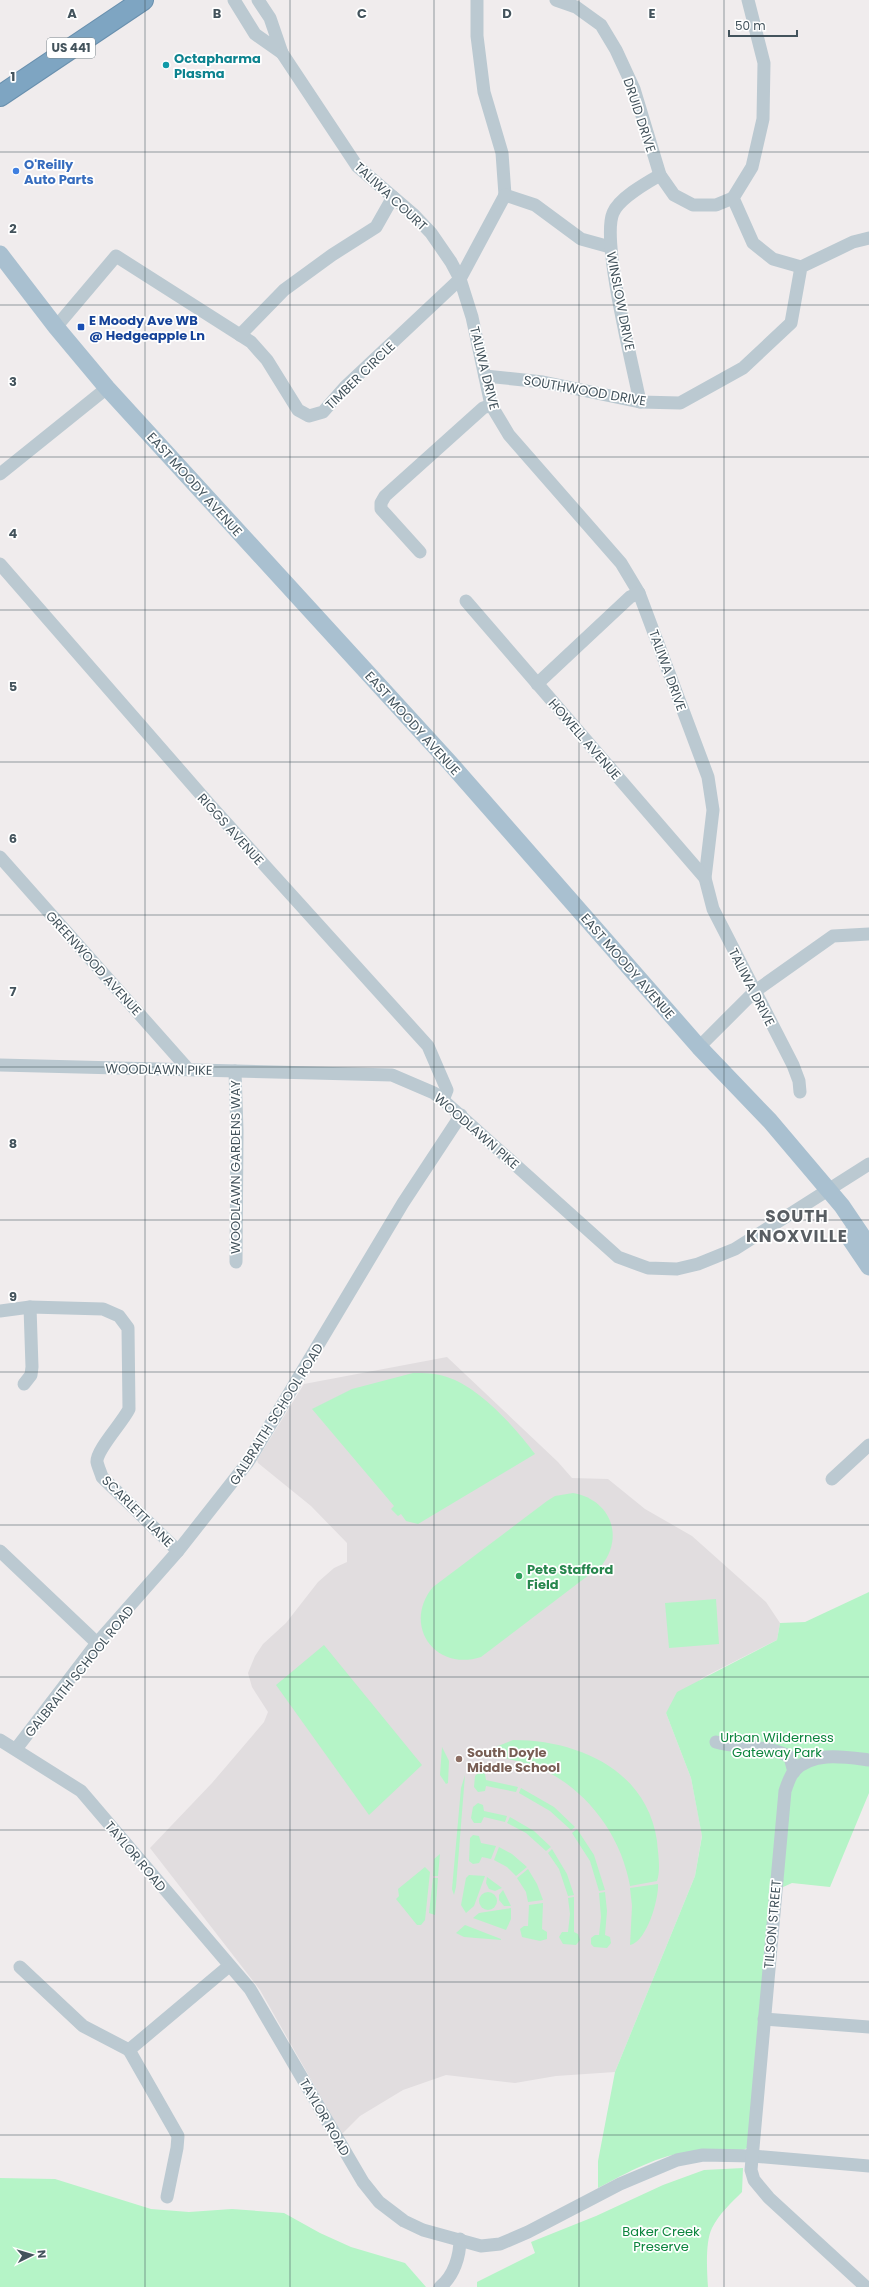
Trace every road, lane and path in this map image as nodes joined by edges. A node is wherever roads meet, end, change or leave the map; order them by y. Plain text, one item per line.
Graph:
1 (142, 0) edge
2 (234, 0) edge
3 (258, 0) edge
4 (477, 0) edge
5 (556, 0) edge
6 (748, 0) edge
7 (282, 53) junction
8 (0, 96) edge
9 (660, 175) junction
10 (505, 195) junction
11 (393, 197) junction
12 (733, 198) junction
13 (869, 238) edge
14 (610, 247) junction
15 (0, 254) edge
16 (801, 267) junction
17 (460, 279) junction
18 (56, 327) junction
19 (240, 335) junction
20 (485, 376) junction
21 (107, 388) junction
22 (640, 402) junction
23 (491, 405) junction
24 (0, 474) edge
25 (420, 552) dead end
26 (0, 564) edge
27 (639, 593) junction
28 (466, 600) dead end
29 (538, 684) junction
30 (0, 857) edge
31 (705, 878) junction
32 (869, 934) edge
33 (754, 992) junction
34 (698, 1047) junction
35 (0, 1065) edge
36 (188, 1069) junction
37 (235, 1071) junction
38 (800, 1092) dead end
39 (443, 1100) junction
40 (461, 1115) junction
41 (869, 1164) edge
42 (828, 1191) junction
43 (869, 1246) edge
44 (236, 1262) dead end
45 (869, 1267) edge
46 (30, 1306) junction
47 (0, 1311) edge
48 (24, 1384) dead end
49 (869, 1445) edge
50 (832, 1479) dead end
51 (0, 1551) edge
52 (178, 1551) junction
53 (97, 1644) junction
54 (0, 1740) edge
55 (716, 1742) dead end
56 (16, 1749) junction
57 (869, 1760) edge
58 (794, 1772) junction
59 (229, 1966) junction
60 (20, 1968) dead end
61 (764, 2019) junction
62 (869, 2027) edge
63 (129, 2050) junction
64 (753, 2156) junction
65 (869, 2166) edge
66 (167, 2197) dead end
67 (460, 2239) junction
68 (440, 2287) edge
69 (866, 2287) edge

1 - 8 highway, US 441
2 - 7 street, TALIWA COURT
3 - 7 street, TALIWA COURT
4 - 10 street
5 - 9 street, DRUID DRIVE
6 - 12 street
7 - 11 street, TALIWA COURT
9 - 12 street, DRUID DRIVE
9 - 14 street, WINSLOW DRIVE
10 - 14 street
10 - 17 street, TIMBER CIRCLE
11 - 17 street, TALIWA COURT
11 - 19 street
12 - 16 street
13 - 16 street
14 - 22 street, WINSLOW DRIVE
15 - 18 main road, EAST MOODY AVENUE
16 - 22 street, SOUTHWOOD DRIVE
17 - 19 street, TIMBER CIRCLE
17 - 20 street, TALIWA DRIVE
18 - 19 street, TIMBER CIRCLE
18 - 21 main road, EAST MOODY AVENUE
20 - 22 street, SOUTHWOOD DRIVE
20 - 23 street, TALIWA DRIVE
21 - 24 street
21 - 34 main road, EAST MOODY AVENUE
23 - 25 street
23 - 27 street, TALIWA DRIVE
26 - 39 street, RIGGS AVENUE
27 - 29 street
27 - 31 street, TALIWA DRIVE
28 - 29 street, HOWELL AVENUE
29 - 31 street, HOWELL AVENUE
30 - 36 street, GREENWOOD AVENUE
31 - 33 street, TALIWA DRIVE
32 - 33 street
33 - 34 street
33 - 38 street, TALIWA DRIVE
34 - 42 main road, EAST MOODY AVENUE
35 - 36 street, WOODLAWN PIKE
36 - 37 street, WOODLAWN PIKE
37 - 39 street, WOODLAWN PIKE
37 - 44 street, WOODLAWN GARDENS WAY
39 - 40 street, WOODLAWN PIKE
40 - 42 street, WOODLAWN PIKE
40 - 52 street, GALBRAITH SCHOOL ROAD
41 - 42 street, WOODLAWN PIKE
42 - 43 main road, EAST MOODY AVENUE
42 - 45 main road
46 - 47 street, SCARLETT LANE
46 - 48 street
46 - 52 street, SCARLETT LANE
49 - 50 street
51 - 53 street
52 - 53 street, GALBRAITH SCHOOL ROAD
53 - 56 street, GALBRAITH SCHOOL ROAD
54 - 56 street, TAYLOR ROAD
55 - 58 street
56 - 59 street, TAYLOR ROAD
57 - 58 street, TILSON STREET
58 - 61 street, TILSON STREET
59 - 63 street
59 - 67 street, TAYLOR ROAD
60 - 63 street
61 - 62 street
61 - 64 street, TILSON STREET
63 - 66 street
64 - 65 street, TAYLOR ROAD
64 - 67 street, TAYLOR ROAD
64 - 69 street, TILSON STREET
67 - 68 street

